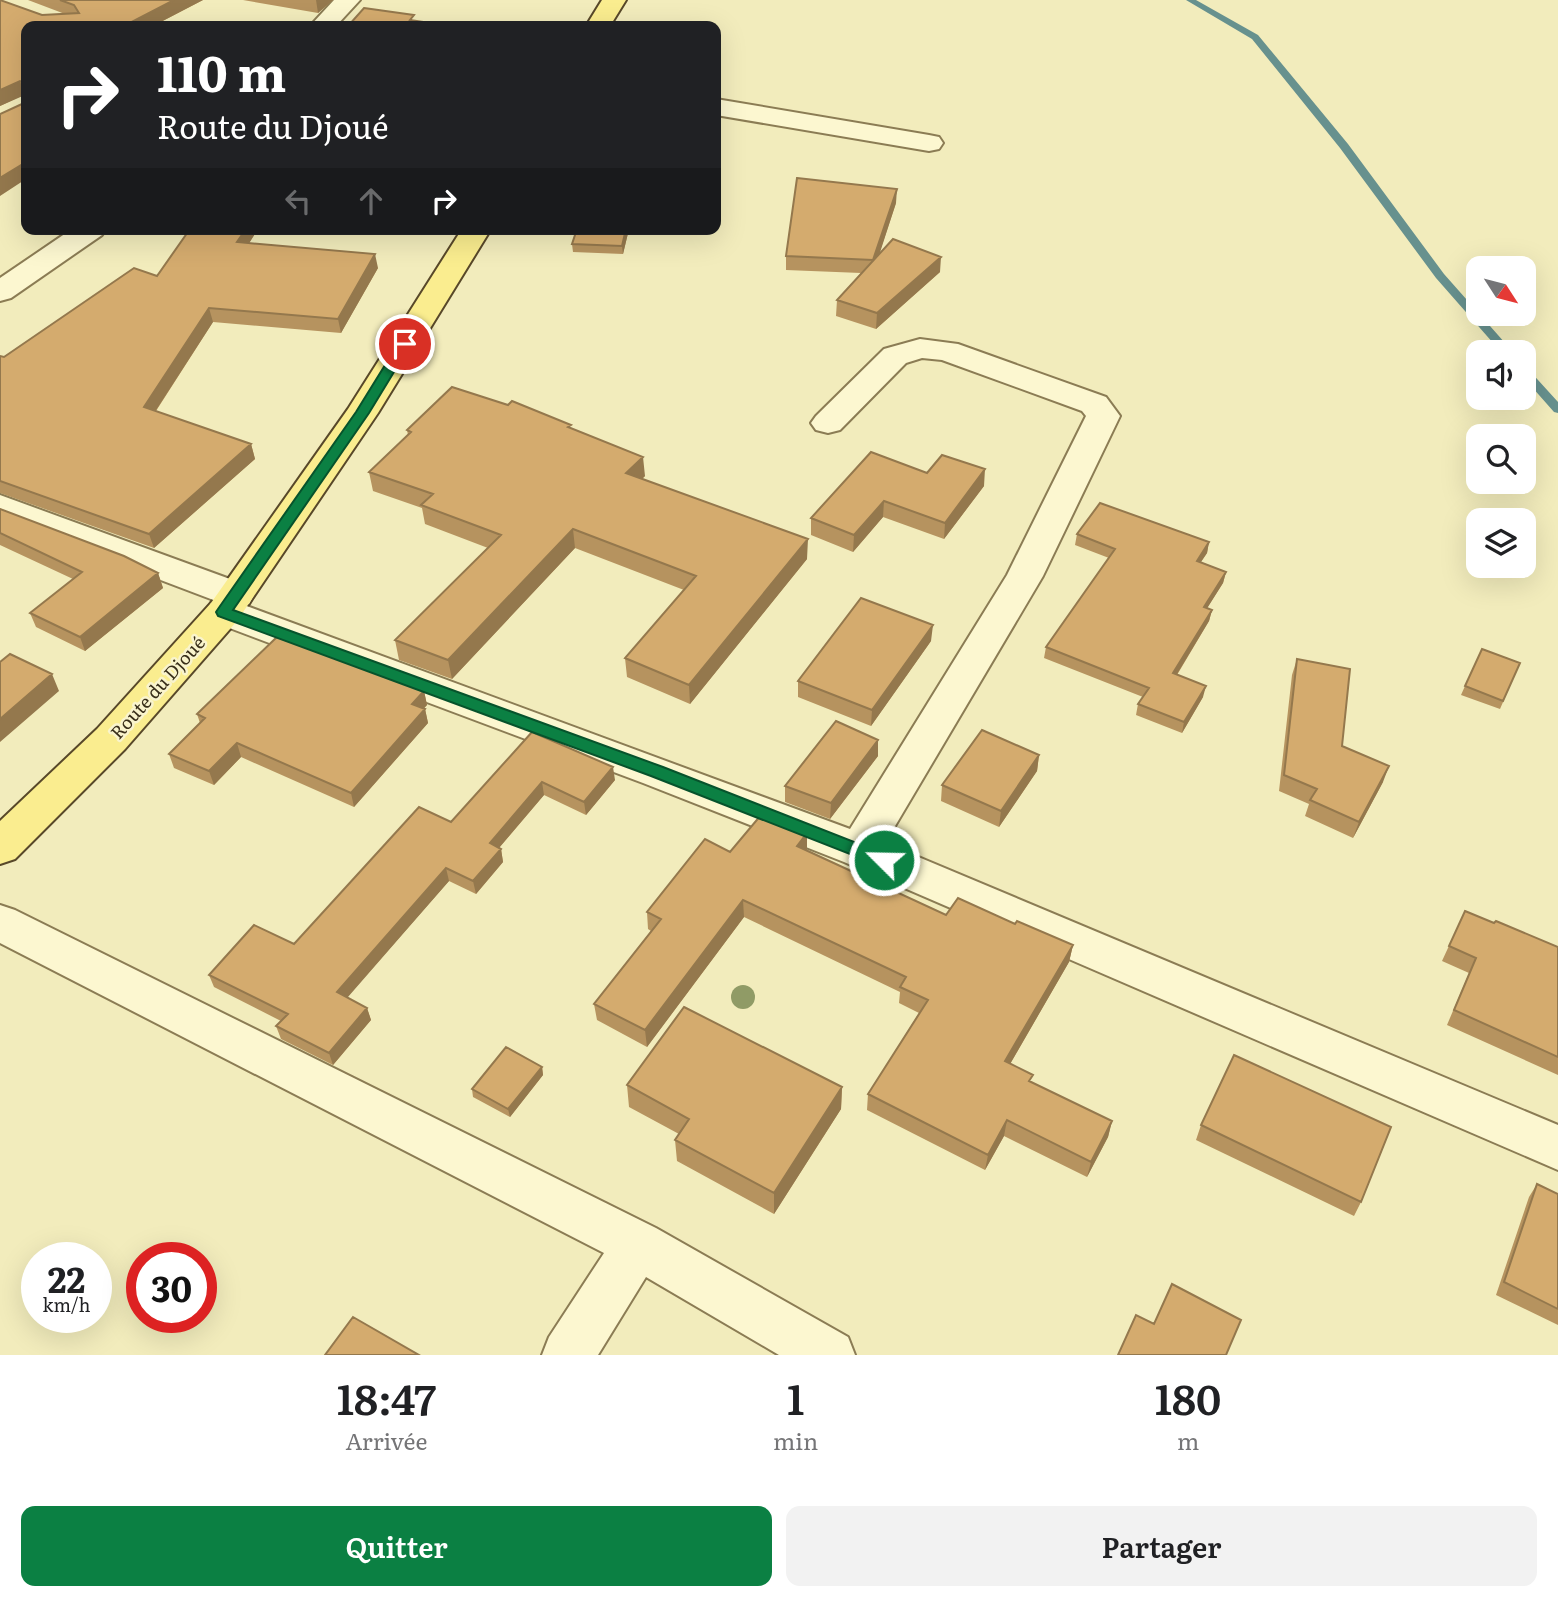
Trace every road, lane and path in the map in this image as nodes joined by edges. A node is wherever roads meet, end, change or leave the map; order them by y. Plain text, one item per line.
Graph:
1 (348, 0) edge
2 (614, 0) edge
3 (327, 21) edge
4 (601, 21) edge
5 (721, 108) edge
6 (929, 143) dead end
7 (83, 235) edge
8 (473, 235) edge
9 (0, 292) edge
10 (828, 423) dead end
11 (0, 506) edge
12 (230, 603) junction
13 (0, 847) edge
14 (859, 850) junction
15 (0, 923) edge
16 (1558, 1148) edge
17 (638, 1245) junction
18 (568, 1355) edge
19 (829, 1355) edge

1 - 3 street
2 - 4 main road
5 - 6 street
7 - 9 street
8 - 12 main road, Route du Djoué
10 - 14 street
11 - 12 street
12 - 13 main road, Route du Djoué
12 - 14 street
14 - 16 street
15 - 17 street
17 - 18 street
17 - 19 street

